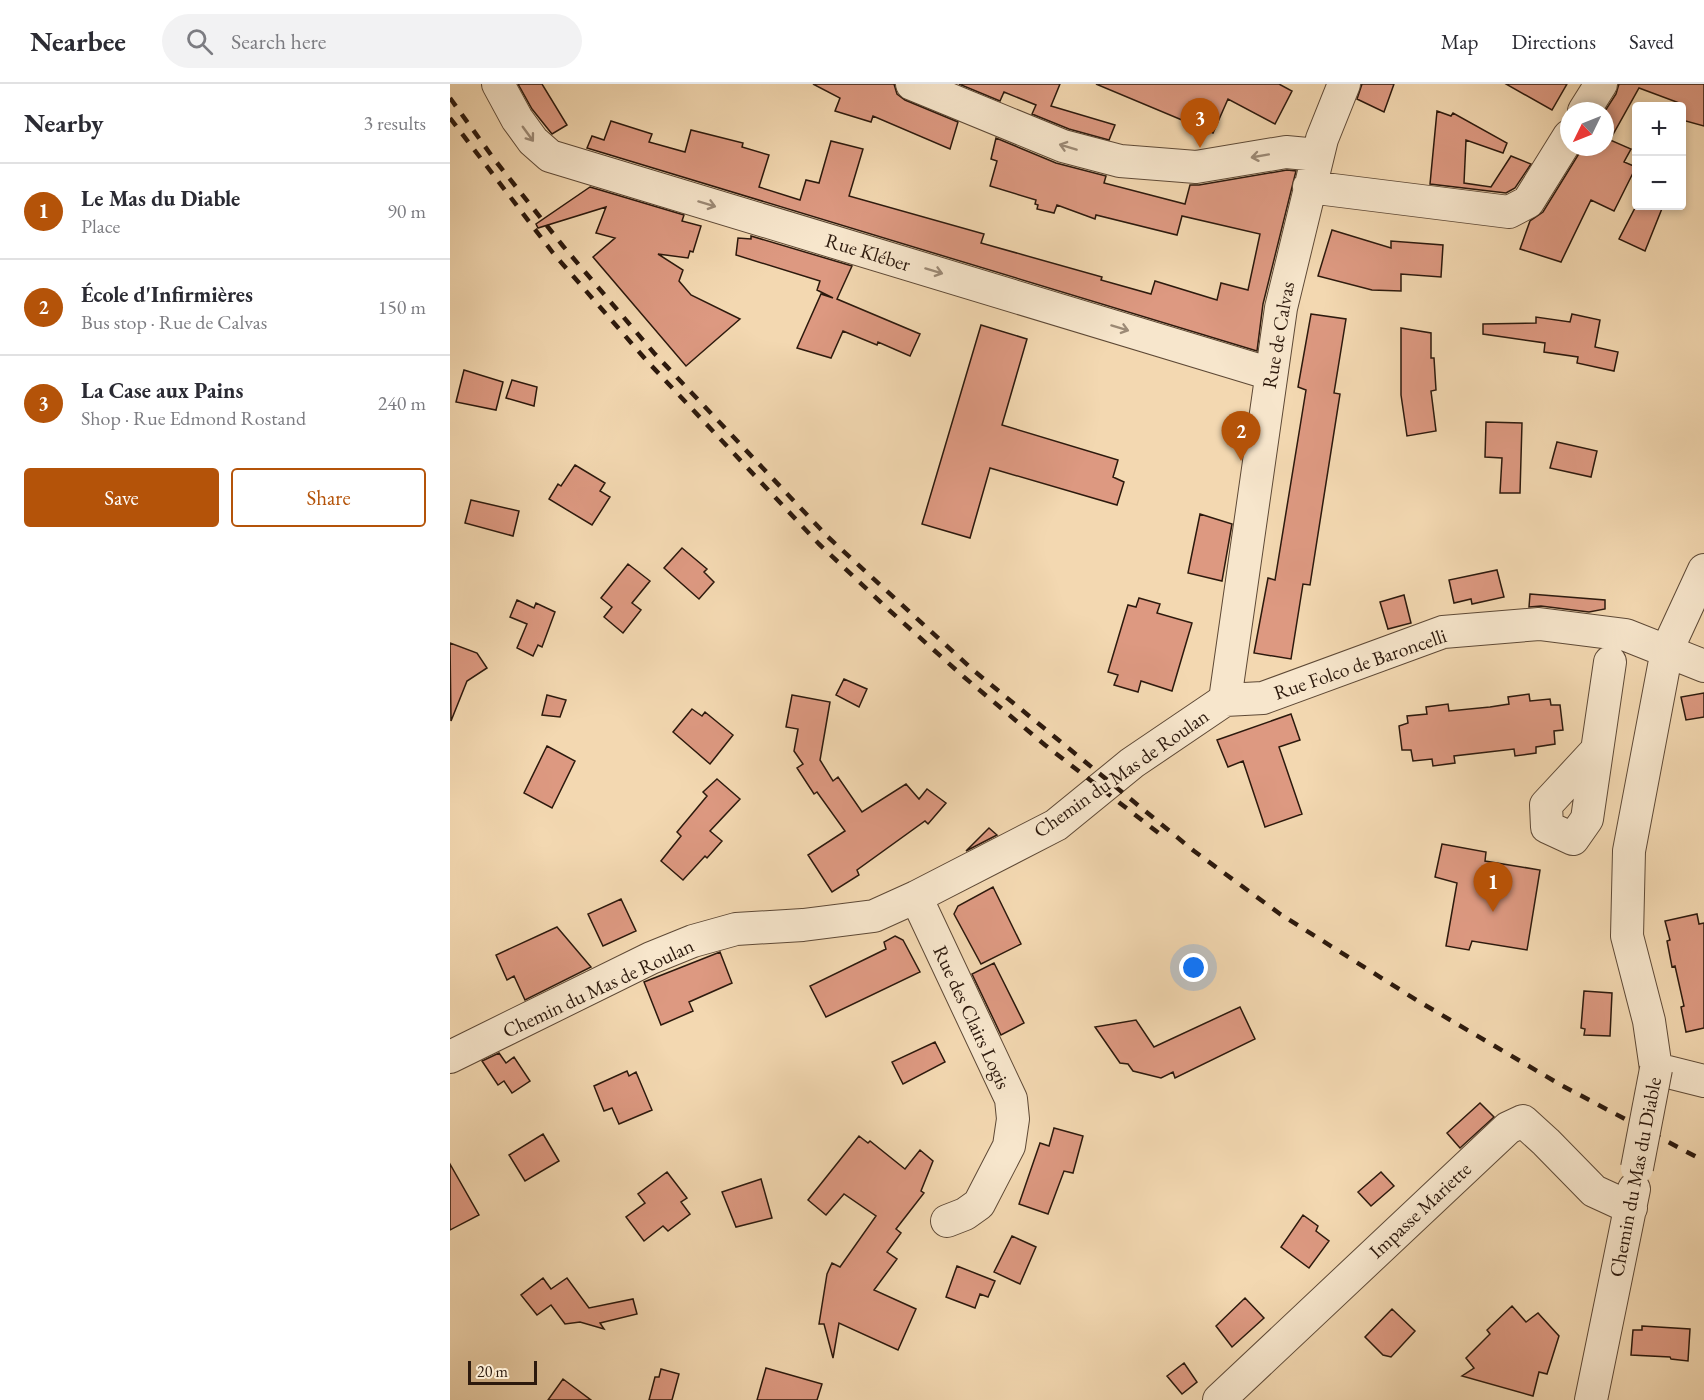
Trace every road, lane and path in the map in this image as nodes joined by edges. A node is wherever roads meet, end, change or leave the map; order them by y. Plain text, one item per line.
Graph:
1 (498, 84) edge
2 (912, 84) edge
3 (1344, 84) edge
4 (1601, 84) edge
5 (1590, 102) edge
6 (1560, 150) edge
7 (1318, 155) junction
8 (1309, 187) junction
9 (1271, 374) junction
10 (1704, 570) edge
11 (1667, 650) junction
12 (1610, 662) dead end
13 (1704, 666) edge
14 (1225, 699) junction
15 (1597, 750) junction
16 (1577, 833) junction
17 (1631, 838) junction
18 (916, 897) junction
19 (450, 1057) edge
20 (1656, 1069) junction
21 (1704, 1081) edge
22 (1631, 1208) junction
23 (947, 1221) dead end
24 (1219, 1400) edge
25 (1591, 1400) edge

1 -> 9 street, Rue Kléber
7 -> 2 street
3 - 7 street, Rue de Calvas
4 - 5 street
6 - 8 street
7 - 8 street, Rue de Calvas
8 - 9 street, Rue de Calvas
9 - 14 street, Rue de Calvas
10 - 11 street, Chemin du Mas du Diable
11 - 13 street, Rue Folco de Baroncelli
11 - 14 street, Rue Folco de Baroncelli
11 - 17 street, Chemin du Mas du Diable
12 - 15 street
14 - 18 street, Chemin du Mas de Roulan
15 - 16 street
15 - 16 street
16 - 17 street
17 - 20 street, Chemin du Mas du Diable
18 - 19 street, Chemin du Mas de Roulan
18 - 23 street, Rue des Clairs Logis
20 - 21 street
20 - 22 street, Chemin du Mas du Diable, bridge
22 - 24 street, Impasse Mariette
22 - 25 street, Chemin du Mas du Diable

